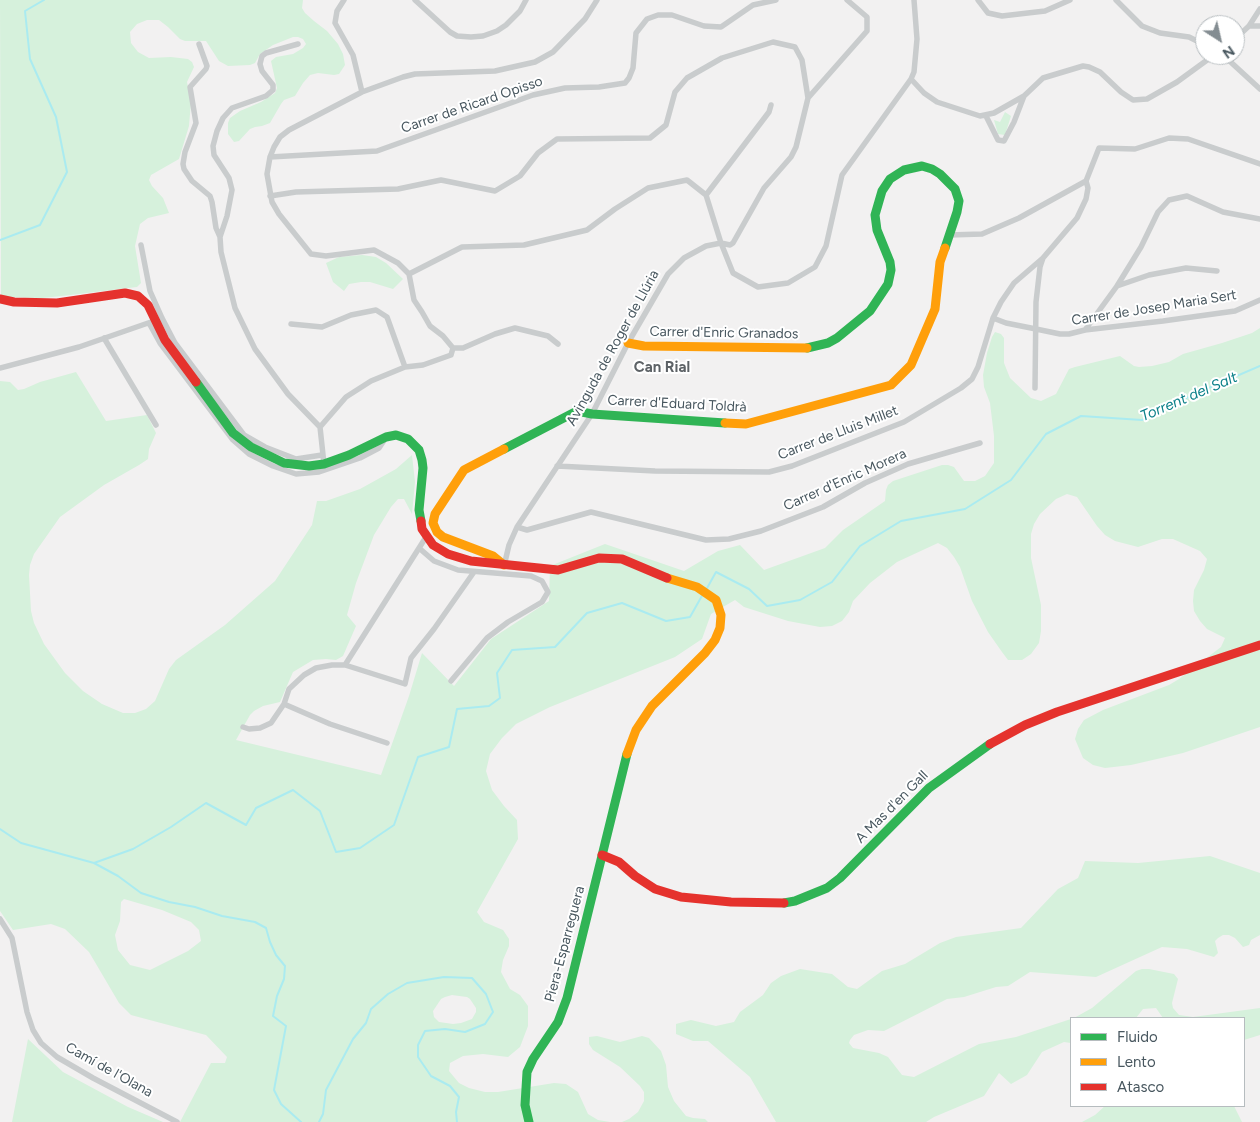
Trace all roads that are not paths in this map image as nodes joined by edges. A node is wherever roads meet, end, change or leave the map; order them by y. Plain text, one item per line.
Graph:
1 (344, 0) edge
2 (415, 0) edge
3 (526, 0) edge
4 (597, 0) edge
5 (776, 0) edge
6 (847, 0) edge
7 (914, 0) edge
8 (978, 0) edge
9 (1070, 0) edge
10 (1116, 0) edge
11 (1260, 9) edge
12 (1249, 26) junction
13 (1260, 26) edge
14 (1245, 30) edge
15 (1195, 40) edge
16 (199, 44) dead end
17 (298, 44) dead end
18 (1200, 65) edge
19 (1234, 65) edge
20 (911, 79) junction
21 (1260, 89) edge
22 (362, 92) junction
23 (1024, 96) junction
24 (808, 98) junction
25 (770, 105) dead end
26 (986, 116) junction
27 (270, 157) junction
28 (1260, 164) edge
29 (1086, 181) junction
30 (706, 195) junction
31 (270, 196) junction
32 (1260, 219) edge
33 (949, 235) junction
34 (220, 237) junction
35 (721, 243) junction
36 (141, 245) dead end
37 (1043, 258) junction
38 (1217, 271) dead end
39 (409, 274) junction
40 (1117, 286) junction
41 (150, 291) junction
42 (0, 299) edge
43 (144, 300) junction
44 (1260, 300) edge
45 (993, 318) junction
46 (152, 321) junction
47 (291, 324) dead end
48 (1036, 329) junction
49 (1085, 330) junction
50 (104, 338) junction
51 (628, 343) junction
52 (558, 344) dead end
53 (453, 348) junction
54 (405, 367) junction
55 (0, 368) edge
56 (1035, 388) dead end
57 (592, 414) junction
58 (156, 425) dead end
59 (320, 426) junction
60 (386, 437) junction
61 (980, 443) dead end
62 (323, 460) junction
63 (557, 466) junction
64 (517, 528) junction
65 (426, 537) junction
66 (419, 548) junction
67 (504, 566) junction
68 (474, 572) junction
69 (1260, 645) edge
70 (345, 665) junction
71 (451, 681) dead end
72 (284, 704) junction
73 (243, 727) dead end
74 (386, 743) dead end
75 (602, 855) junction
76 (0, 919) edge
77 (177, 1122) edge
78 (529, 1122) edge

1 - 22 street
2 - 3 street
4 - 22 street
5 - 27 street, Carrer de Ricard Opisso
6 - 24 street
7 - 20 street
8 - 9 street
10 - 15 street
11 - 12 street
12 - 13 street
12 - 14 street
16 - 34 street
17 - 34 street
18 - 23 street
19 - 21 street
20 - 26 street
20 - 35 street
22 - 27 street
23 - 26 street
23 - 26 street
24 - 31 street
24 - 35 street, Avinguda de Roger de Llúria
25 - 30 street
27 - 31 street
28 - 29 street, Carrer de Lluis Millet
29 - 33 street
29 - 37 street, Carrer de Lluis Millet
30 - 35 street
30 - 39 street
31 - 39 street
32 - 40 street
33 - 51 street, Carrer d'Enric Granados
33 - 57 street, Carrer d'Eduard Toldrà
34 - 59 street
35 - 51 street, Avinguda de Roger de Llúria
36 - 41 street
37 - 45 street, Carrer de Lluis Millet
37 - 48 street
38 - 40 street
39 - 53 street
40 - 49 street
41 - 43 street
41 - 62 street
42 - 43 street
43 - 46 street
44 - 49 street, Carrer de Josep Maria Sert
45 - 48 street, Carrer de Josep Maria Sert
45 - 63 street, Carrer de Lluis Millet
46 - 50 street
46 - 60 street
46 - 62 street
47 - 54 street
48 - 49 street, Carrer de Josep Maria Sert
48 - 56 street
50 - 55 street
50 - 58 street
51 - 57 street, Avinguda de Roger de Llúria
52 - 53 street
53 - 54 street
54 - 59 street
57 - 63 street, Avinguda de Roger de Llúria
57 - 67 street, Carrer d'Eduard Toldrà
59 - 62 street
60 - 62 street
60 - 65 street
61 - 64 street, Carrer d'Enric Morera
63 - 64 street, Avinguda de Roger de Llúria
64 - 67 street, Avinguda de Roger de Llúria
65 - 66 street
65 - 67 street, Piera-Esparreguera
66 - 68 street
66 - 70 street
67 - 75 street, Piera-Esparreguera
68 - 70 street
68 - 71 street
69 - 75 street, A Mas d'en Gall
70 - 72 street
72 - 73 street
72 - 74 street
75 - 78 street, Piera-Esparreguera
76 - 77 street, Camí de l'Olana

